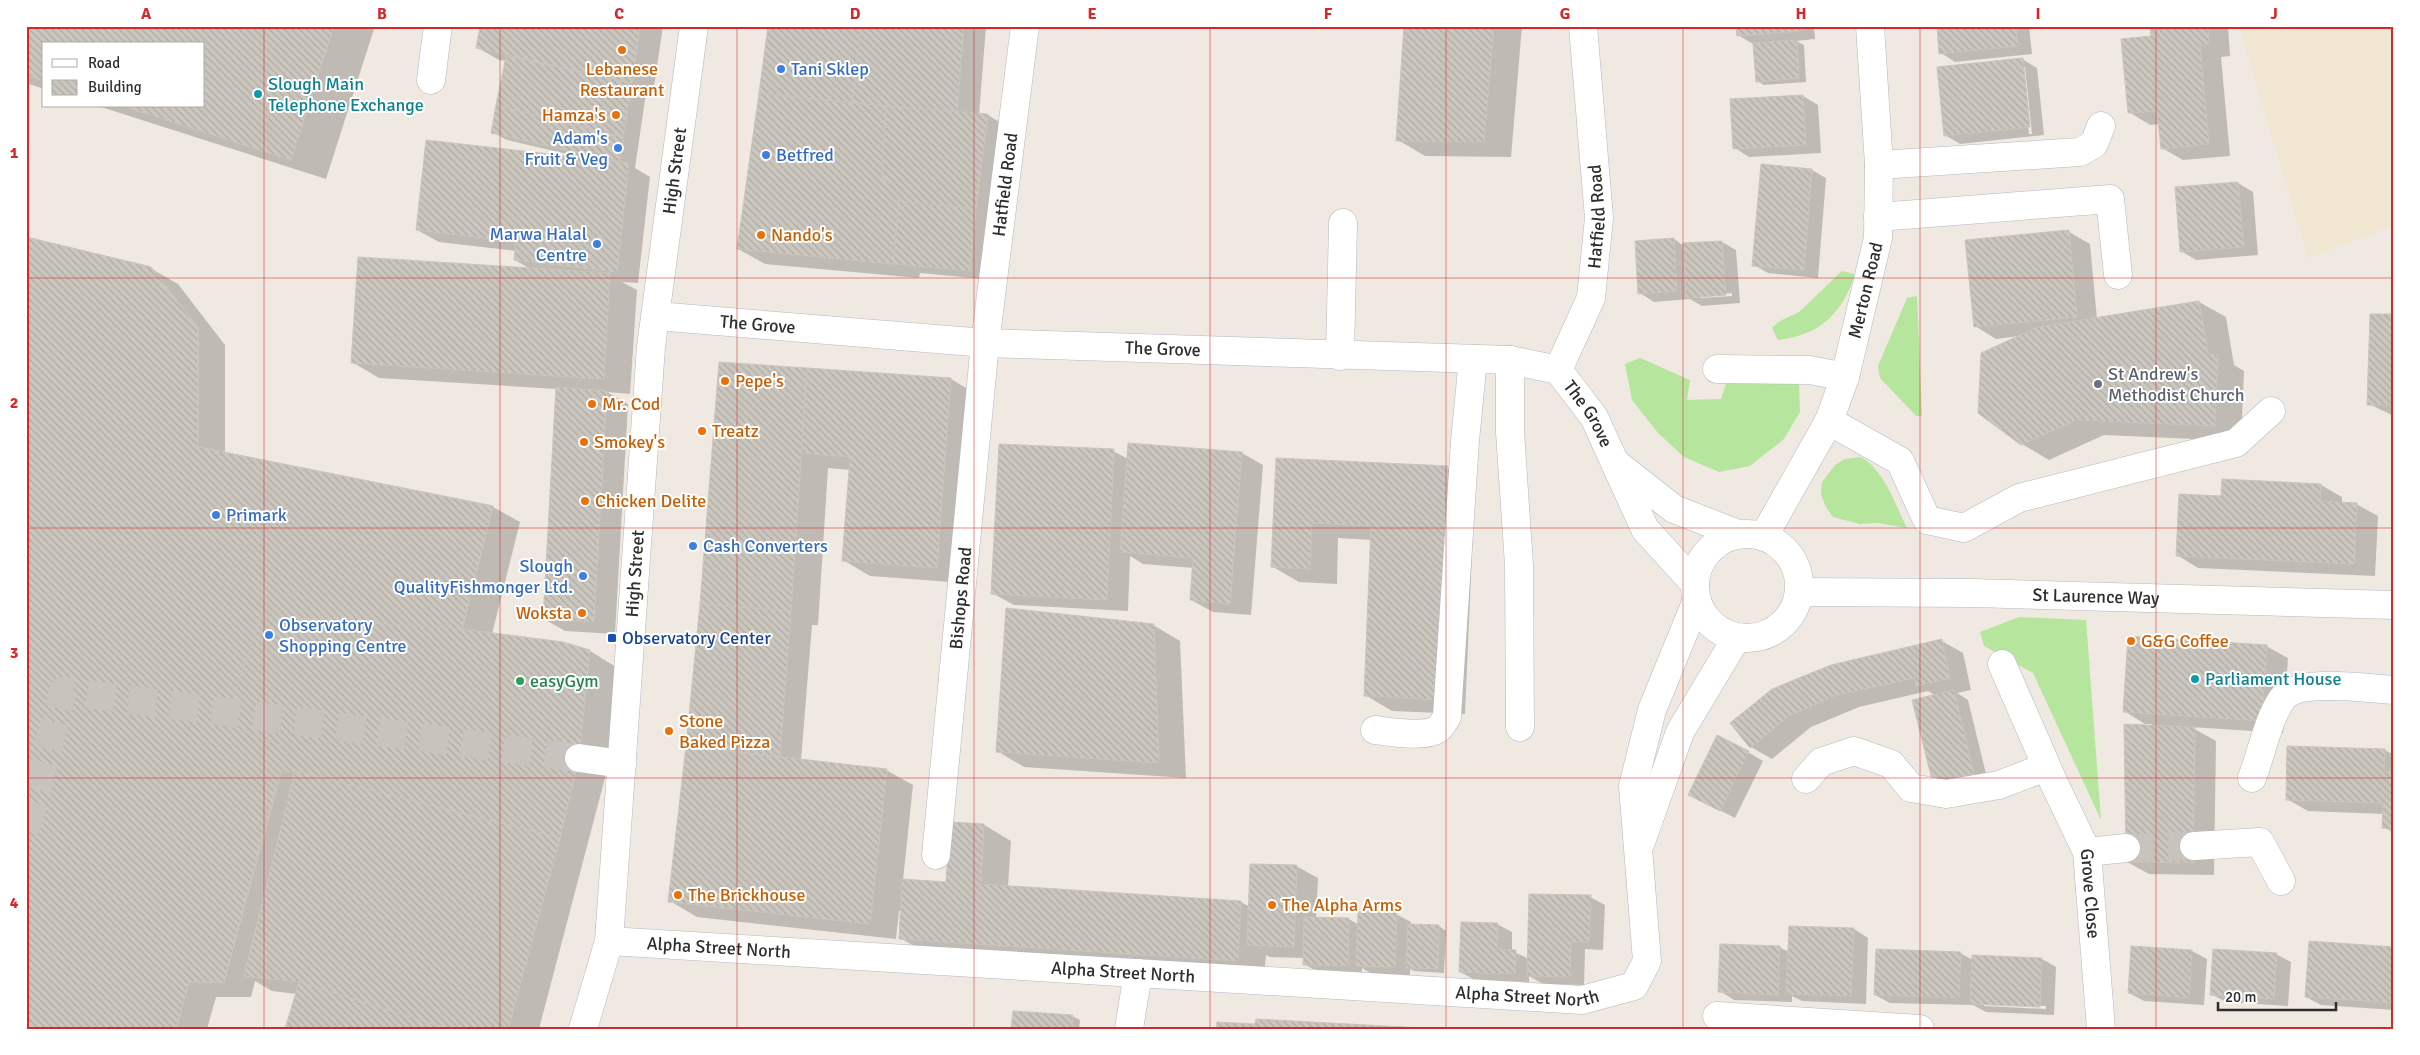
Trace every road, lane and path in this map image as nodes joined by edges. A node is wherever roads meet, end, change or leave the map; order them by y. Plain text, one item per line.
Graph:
1 (438, 26) edge
2 (694, 26) edge
3 (1025, 26) edge
4 (1583, 26) edge
5 (1870, 26) edge
6 (431, 80) dead end
7 (2101, 126) dead end
8 (1879, 165) junction
9 (1878, 217) junction
10 (1343, 223) dead end
11 (2118, 275) dead end
12 (656, 316) junction
13 (985, 342) junction
14 (1340, 356) junction
15 (1473, 359) junction
16 (1510, 360) junction
17 (1717, 369) dead end
18 (1558, 370) junction
19 (1845, 377) junction
20 (2271, 411) dead end
21 (1829, 421) junction
22 (1615, 463) junction
23 (1751, 535) junction
24 (1696, 592) junction
25 (1800, 592) junction
26 (2393, 609) edge
27 (1737, 637) junction
28 (2002, 664) dead end
29 (2394, 690) edge
30 (1520, 727) dead end
31 (1375, 730) dead end
32 (579, 758) tunnel mouth
33 (622, 764) junction
34 (2046, 767) junction
35 (2252, 778) dead end
36 (1806, 779) dead end
37 (2194, 846) tunnel mouth
38 (2126, 848) tunnel mouth
39 (2087, 852) junction
40 (1637, 853) junction
41 (936, 855) dead end
42 (2281, 881) dead end
43 (610, 941) junction
44 (1138, 973) junction
45 (1717, 1016) dead end
46 (583, 1029) edge
47 (1129, 1029) edge
48 (1920, 1029) edge
49 (2100, 1029) edge

1 - 6 street
2 - 12 street, High Street
3 - 13 street, Hatfield Road
4 - 18 street, Hatfield Road
5 - 8 street, Merton Road
7 - 8 street
8 - 9 street, Merton Road
9 - 11 street
9 - 19 street, Merton Road
10 - 14 street
12 - 13 street, The Grove
12 - 33 street, High Street
13 - 14 street, The Grove
13 - 41 street, Bishops Road
14 - 15 street, The Grove
15 - 16 street, The Grove
15 - 31 street
16 - 18 street, The Grove
16 - 30 street
17 - 19 street
18 - 22 street, The Grove
19 - 21 street, Merton Road
20 - 21 street
21 - 23 street, Merton Road
22 - 23 street, The Grove
22 - 24 street, The Grove
23 - 24 street
23 - 25 street
24 - 27 street
24 - 40 street
25 - 26 street, St Laurence Way
25 - 27 street
27 - 40 street
28 - 34 street, Grove Close
29 - 35 street
32 - 33 street
33 - 43 street, High Street
34 - 36 street
34 - 39 street, Grove Close
37 - 42 street
38 - 39 street
39 - 49 street, Grove Close
40 - 44 street, Alpha Street North
43 - 44 street, Alpha Street North
43 - 46 street, High Street
44 - 47 street
45 - 48 street

